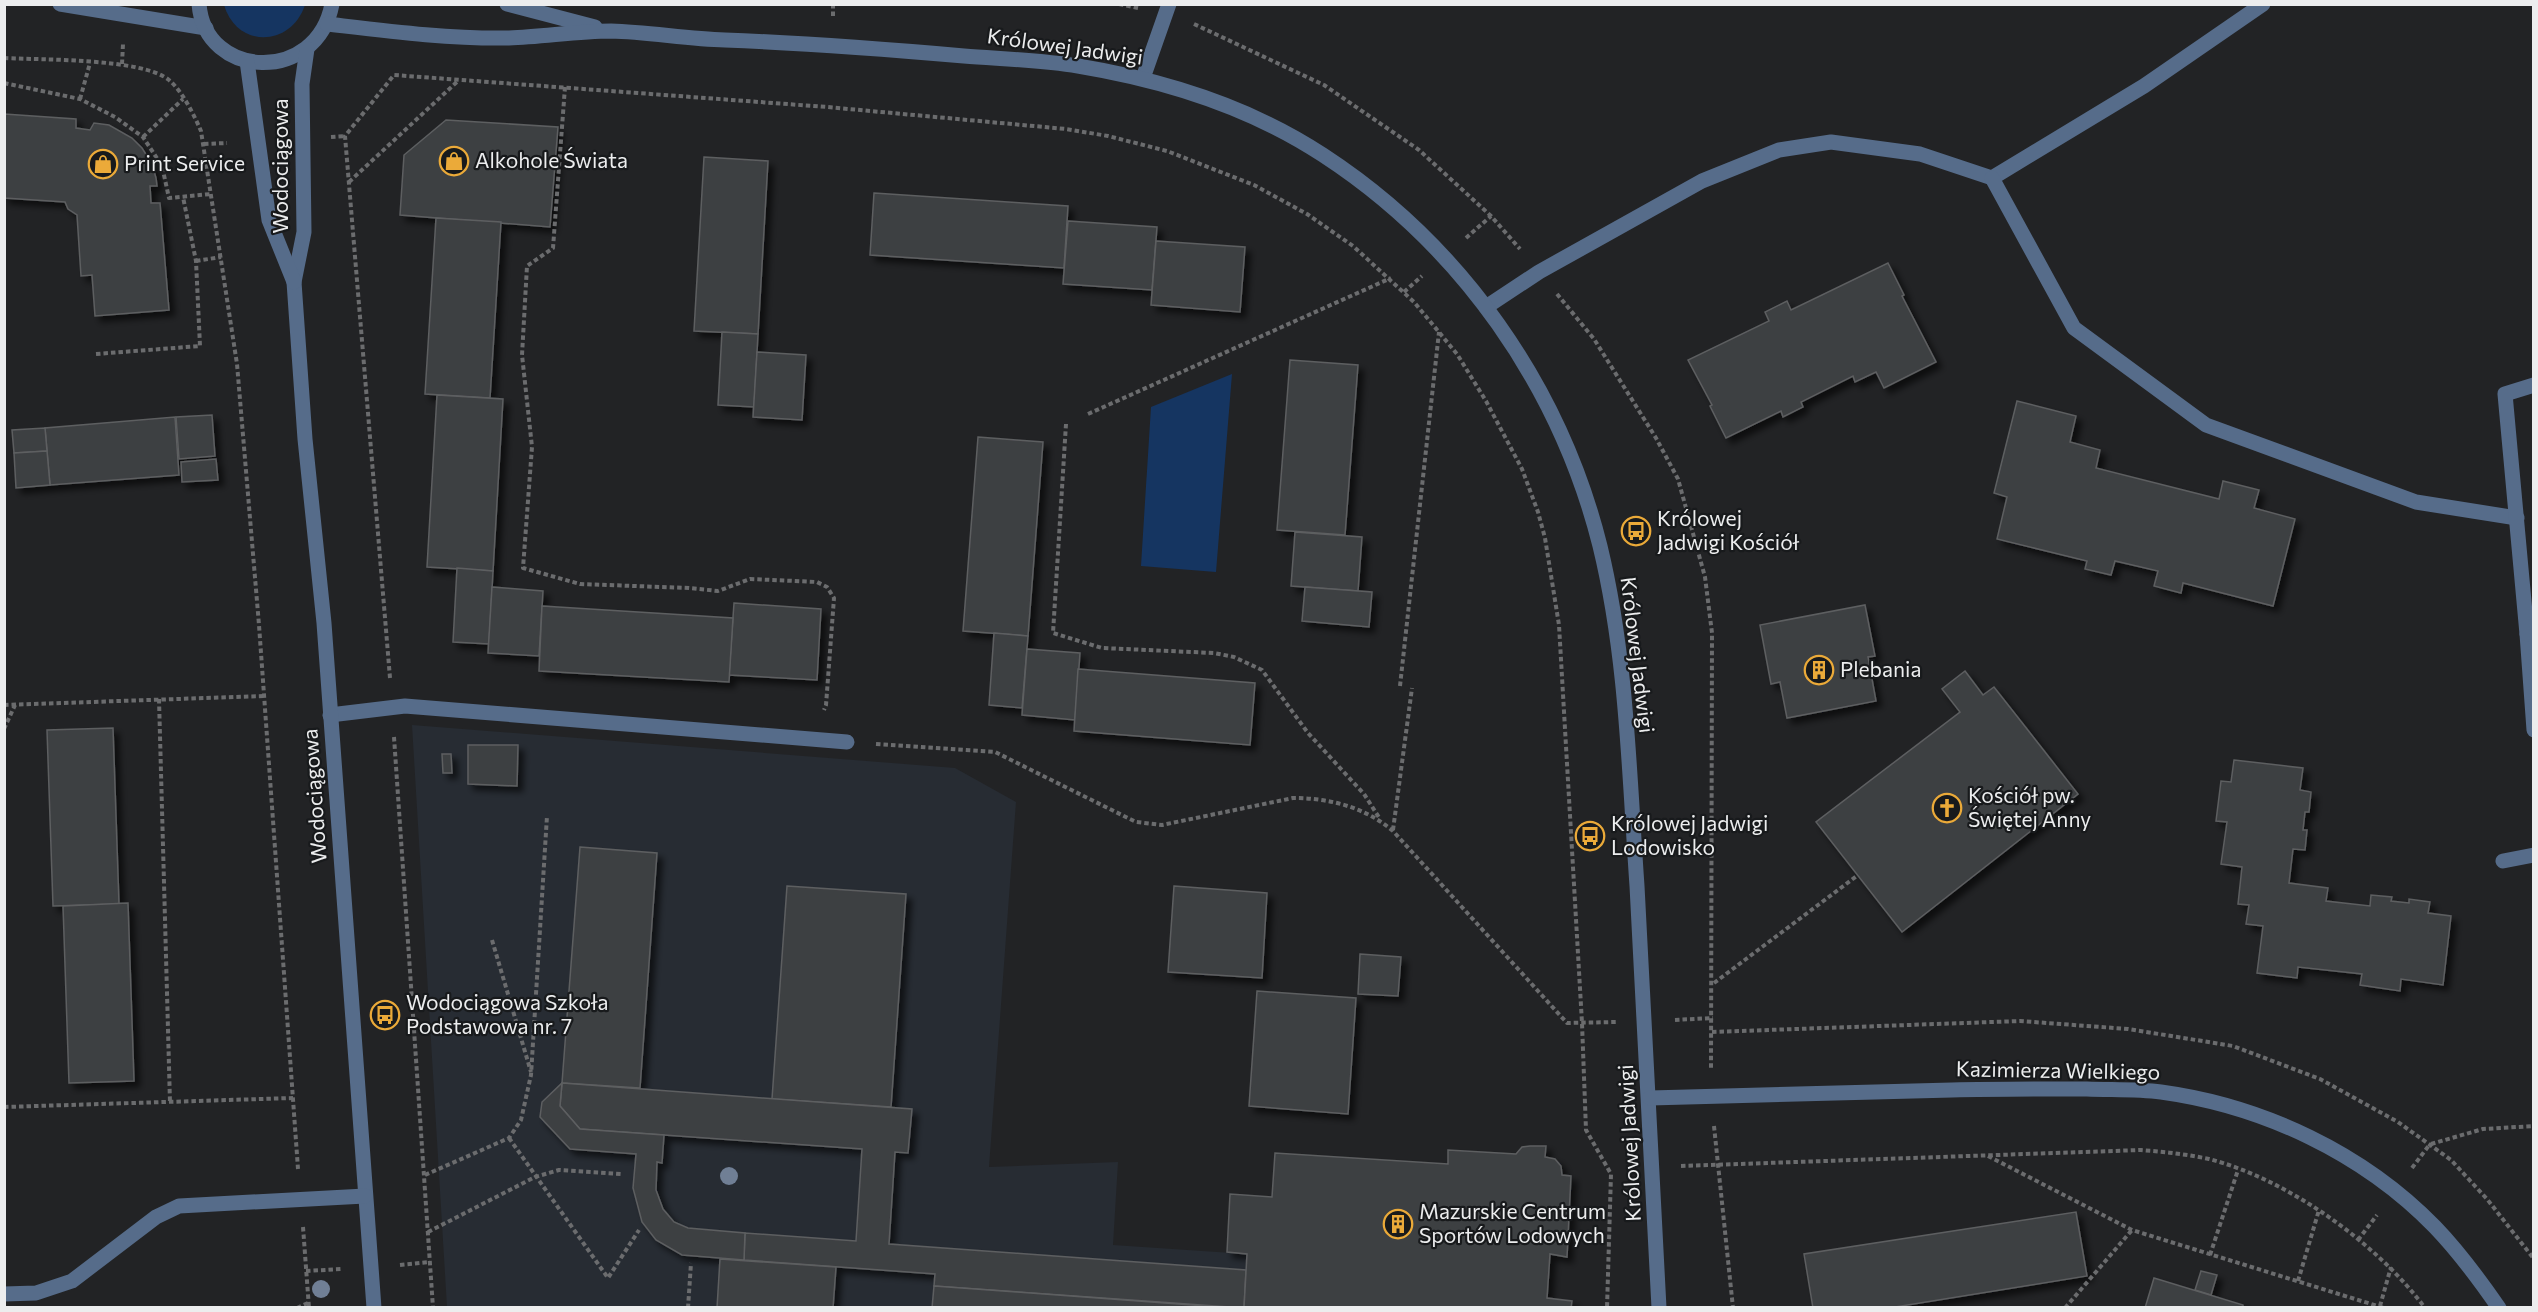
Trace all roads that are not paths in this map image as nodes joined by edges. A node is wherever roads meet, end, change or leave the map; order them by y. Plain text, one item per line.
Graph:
1 (60, 4) edge
2 (200, 4) edge
3 (332, 4) edge
4 (507, 4) edge
5 (2263, 4) edge
6 (1167, 9) edge
7 (327, 24) junction
8 (206, 28) junction
9 (610, 31) junction
10 (307, 49) junction
11 (247, 61) junction
12 (1143, 78) junction
13 (1992, 178) junction
14 (294, 282) junction
15 (1486, 307) junction
16 (2534, 385) edge
17 (2517, 518) junction
18 (2530, 633) edge
19 (330, 715) junction
20 (2534, 730) edge
21 (847, 741) road end
22 (2534, 855) edge
23 (2503, 861) dead end
24 (1650, 1098) junction
25 (365, 1196) junction
26 (4, 1294) edge
27 (374, 1308) edge
28 (1659, 1308) edge
29 (2499, 1308) edge

1 - 8 street
2 - 8 street
3 - 7 street
4 - 9 street, Królowej Jadwigi
5 - 13 street
6 - 12 street
7 - 9 street, Królowej Jadwigi
7 - 10 street
8 - 11 street
9 - 12 street, Królowej Jadwigi
10 - 11 street
10 - 14 street, Wodociągowa
11 - 14 street, Wodociągowa
12 - 15 street, Królowej Jadwigi
13 - 15 street
13 - 17 street
14 - 19 street, Wodociągowa
15 - 24 street, Królowej Jadwigi
16 - 17 street
17 - 18 street
18 - 20 street
19 - 21 street
19 - 25 street, Wodociągowa
22 - 23 street
24 - 28 street, Królowej Jadwigi
24 - 29 street, Kazimierza Wielkiego
25 - 26 street
25 - 27 street, Wodociągowa

